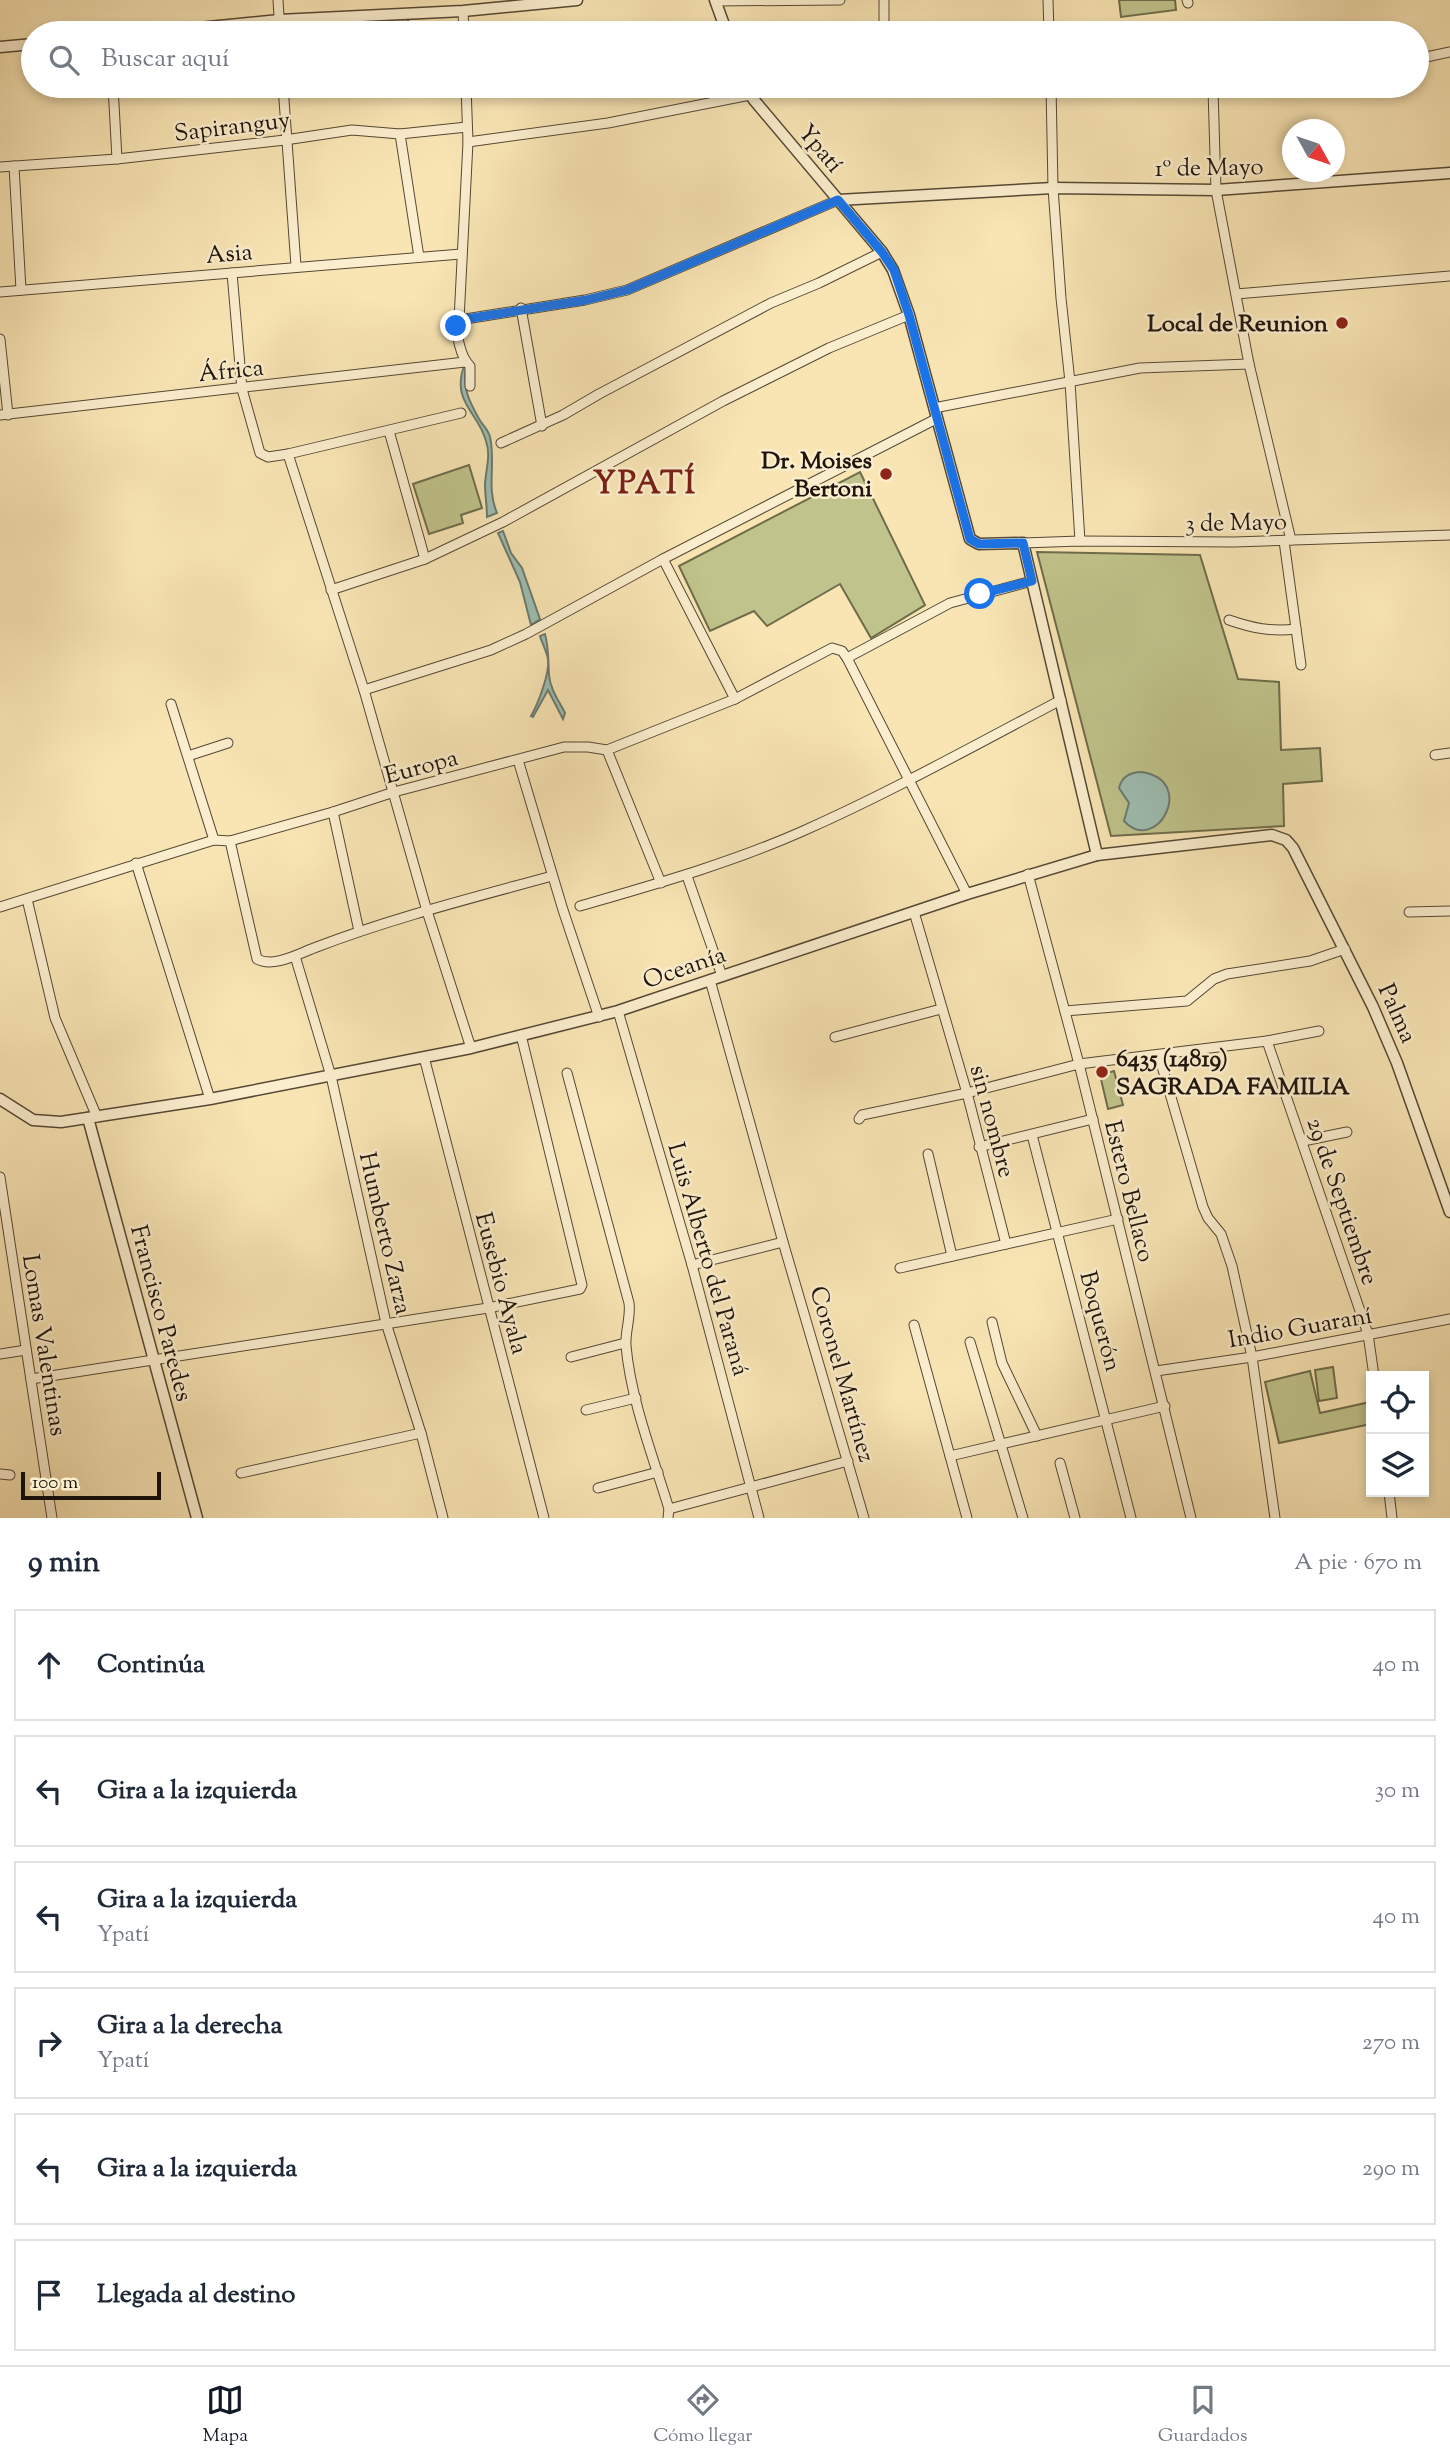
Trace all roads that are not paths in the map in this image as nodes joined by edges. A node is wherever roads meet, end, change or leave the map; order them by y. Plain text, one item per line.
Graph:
1 (278, 0) edge
2 (577, 0) edge
3 (841, 0) edge
4 (884, 0) edge
5 (1048, 0) edge
6 (719, 1) edge
7 (828, 1) edge
8 (463, 11) junction
9 (279, 20) junction
10 (269, 21) edge
11 (463, 21) edge
12 (724, 21) edge
13 (884, 21) edge
14 (1049, 21) edge
15 (21, 45) edge
16 (0, 47) edge
17 (1450, 52) edge
18 (1429, 56) edge
19 (114, 98) edge
20 (283, 98) edge
21 (466, 98) edge
22 (714, 98) edge
23 (755, 98) edge
24 (1051, 98) edge
25 (1213, 98) edge
26 (467, 127) junction
27 (400, 134) junction
28 (285, 140) junction
29 (468, 142) junction
30 (117, 159) junction
31 (14, 166) junction
32 (0, 167) edge
33 (1450, 173) edge
34 (1053, 188) junction
35 (1216, 190) junction
36 (838, 200) junction
37 (882, 252) junction
38 (461, 254) junction
39 (419, 257) junction
40 (296, 266) junction
41 (232, 272) junction
42 (1450, 276) edge
43 (21, 290) junction
44 (0, 292) edge
45 (1236, 294) junction
46 (521, 308) junction
47 (909, 315) junction
48 (459, 320) junction
49 (0, 339) edge
50 (465, 362) junction
51 (1249, 364) junction
52 (1070, 382) junction
53 (470, 386) dead end
54 (242, 389) junction
55 (461, 413) dead end
56 (935, 414) junction
57 (4, 415) edge
58 (542, 426) junction
59 (389, 431) junction
60 (501, 443) dead end
61 (288, 454) junction
62 (1450, 535) edge
63 (1288, 540) junction
64 (1080, 541) junction
65 (1023, 543) junction
66 (425, 559) junction
67 (663, 559) junction
68 (1032, 581) junction
69 (331, 590) junction
70 (1228, 620) dead end
71 (1296, 629) junction
72 (844, 655) junction
73 (1301, 665) dead end
74 (364, 690) junction
75 (735, 699) junction
76 (1061, 700) junction
77 (171, 704) dead end
78 (228, 743) dead end
79 (607, 750) junction
80 (1450, 754) edge
81 (1435, 755) dead end
82 (188, 756) junction
83 (518, 760) junction
84 (909, 779) junction
85 (394, 792) junction
86 (333, 812) junction
87 (214, 840) junction
88 (1286, 840) joint
89 (230, 841) junction
90 (1097, 855) junction
91 (136, 863) junction
92 (1028, 874) junction
93 (552, 876) junction
94 (687, 876) junction
95 (661, 883) junction
96 (967, 894) junction
97 (27, 899) junction
98 (580, 906) dead end
99 (0, 907) edge
100 (426, 911) junction
101 (1450, 911) edge
102 (914, 912) junction
103 (1409, 912) dead end
104 (359, 931) junction
105 (1345, 949) junction
106 (295, 956) junction
107 (722, 976) junction
108 (710, 980) junction
109 (941, 1009) junction
110 (618, 1011) junction
111 (1065, 1011) junction
112 (599, 1017) junction
113 (1319, 1031) dead end
114 (521, 1035) junction
115 (835, 1037) dead end
116 (1267, 1041) junction
117 (471, 1048) junction
118 (1159, 1056) junction
119 (425, 1057) junction
120 (1079, 1064) junction
121 (567, 1073) dead end
122 (331, 1076) junction
123 (967, 1093) junction
124 (210, 1098) junction
125 (0, 1099) edge
126 (92, 1118) junction
127 (859, 1119) dead end
128 (1093, 1119) junction
129 (1347, 1132) dead end
130 (1032, 1135) junction
131 (1303, 1141) junction
132 (979, 1147) junction
133 (928, 1154) dead end
134 (0, 1177) edge
135 (1450, 1212) edge
136 (1118, 1219) junction
137 (1057, 1233) junction
138 (783, 1242) junction
139 (1006, 1244) junction
140 (952, 1256) junction
141 (692, 1265) junction
142 (900, 1268) dead end
143 (488, 1308) junction
144 (1450, 1319) edge
145 (992, 1322) dead end
146 (386, 1323) junction
147 (915, 1325) dead end
148 (1368, 1334) junction
149 (970, 1342) dead end
150 (625, 1343) junction
151 (26, 1350) junction
152 (0, 1354) edge
153 (571, 1357) dead end
154 (1252, 1357) junction
155 (153, 1360) junction
156 (1156, 1371) junction
157 (1373, 1371) edge
158 (31, 1379) junction
159 (636, 1398) junction
160 (1165, 1406) junction
161 (586, 1410) dead end
162 (1107, 1420) junction
163 (421, 1433) junction
164 (1037, 1436) junction
165 (1002, 1444) junction
166 (950, 1456) junction
167 (848, 1461) junction
168 (1060, 1462) dead end
169 (658, 1472) junction
170 (241, 1473) dead end
171 (598, 1488) dead end
172 (751, 1488) junction
173 (1390, 1497) edge
174 (668, 1513) edge
175 (52, 1518) edge
176 (197, 1518) edge
177 (443, 1518) edge
178 (544, 1518) edge
179 (759, 1518) edge
180 (864, 1518) edge
181 (967, 1518) edge
182 (1023, 1518) edge
183 (1074, 1518) edge
184 (1131, 1518) edge
185 (1191, 1518) edge
186 (1275, 1518) edge
187 (1392, 1518) edge

1 - 9 street
2 - 8 street
3 - 7 street
4 - 13 street
5 - 14 street
6 - 7 street
6 - 12 street
8 - 9 street
8 - 11 street
9 - 10 street
15 - 16 street
17 - 18 street
19 - 30 street
20 - 28 street
21 - 26 street
22 - 29 street
23 - 36 street, Ypatí
24 - 34 street
25 - 35 street
26 - 27 street, Sapiranguy
26 - 29 street
27 - 28 street, Sapiranguy
27 - 39 street
28 - 30 street, Sapiranguy
28 - 40 street
29 - 38 street
30 - 31 street, Sapiranguy
31 - 32 street, Sapiranguy
31 - 43 street
33 - 35 street, 1º de Mayo
34 - 35 street, 1º de Mayo
34 - 36 street, 1º de Mayo
34 - 52 street
35 - 45 street
36 - 37 street, Ypatí
36 - 46 street
37 - 47 street, Ypatí
37 - 58 street
38 - 39 street, Asia
38 - 48 street
39 - 40 street, Asia
40 - 41 street, Asia
41 - 43 street, Asia
41 - 54 street
42 - 45 street
43 - 44 street, Asia
45 - 51 street
46 - 48 street
46 - 58 street
47 - 56 street, Ypatí
47 - 66 street
48 - 50 street
49 - 57 street
50 - 53 street
50 - 54 street, África
51 - 52 street
51 - 63 street
52 - 56 street
52 - 64 street
54 - 57 street, África
54 - 61 street
55 - 59 street
56 - 65 street, Ypatí
56 - 67 street
58 - 60 street
59 - 61 street
59 - 66 street
61 - 69 street
62 - 63 street, 3 de Mayo
63 - 64 street, 3 de Mayo
63 - 71 street
64 - 65 street, 3 de Mayo
65 - 68 street
66 - 69 street
67 - 74 street
67 - 75 street
68 - 72 street, Europa
68 - 76 street
69 - 74 street
70 - 71 street
71 - 73 street
72 - 75 street, Europa
72 - 84 street
74 - 85 street
75 - 79 street, Europa
76 - 84 street
76 - 90 street
77 - 82 street
78 - 82 street
79 - 83 street, Europa
79 - 95 street
80 - 81 street
82 - 87 street
83 - 85 street, Europa
83 - 93 street
84 - 94 street
84 - 96 street
85 - 86 street, Europa
85 - 100 street
86 - 89 street, Europa
86 - 104 street
87 - 89 street, Europa
87 - 91 street, Europa
88 - 90 street, Oceanía
88 - 105 street, Palma
89 - 106 street
90 - 92 street, Oceanía
91 - 97 street, Europa
91 - 124 street
92 - 96 street, Oceanía
92 - 111 street, Estero Bellaco
93 - 100 street
93 - 112 street
94 - 95 street
94 - 107 street
95 - 98 street
96 - 102 street, Oceanía
97 - 99 street, Europa
97 - 126 street
100 - 104 street
100 - 117 street
101 - 103 street
102 - 107 street, Oceanía
102 - 109 street, sin nombre
104 - 106 street
105 - 111 street
105 - 135 street, Palma
106 - 122 street, Humberto Zarza
107 - 108 street, Oceanía
108 - 110 street, Oceanía
108 - 138 street, Coronel Martínez
109 - 115 street
109 - 123 street, sin nombre
110 - 112 street, Oceanía
110 - 141 street, Luis Alberto del Paraná
111 - 120 street, Estero Bellaco
112 - 114 street, Oceanía
113 - 116 street
114 - 117 street, Oceanía
114 - 143 street
116 - 118 street
116 - 131 street, 29 de Septiembre
117 - 119 street, Oceanía
118 - 120 street
118 - 154 street
119 - 122 street, Oceanía
119 - 143 street, Eusebio Ayala
120 - 123 street
120 - 128 street, Estero Bellaco
121 - 150 street
122 - 124 street, Oceanía
122 - 146 street, Humberto Zarza
123 - 127 street
123 - 132 street, sin nombre
124 - 126 street, Oceanía
125 - 126 street, Oceanía
126 - 155 street, Francisco Paredes
128 - 130 street
128 - 136 street, Estero Bellaco
129 - 131 street
130 - 132 street
130 - 137 street, Boquerón
131 - 148 street, 29 de Septiembre
132 - 139 street, sin nombre
133 - 140 street
134 - 151 street, Lomas Valentinas
136 - 137 street
136 - 156 street, Estero Bellaco
137 - 139 street
137 - 162 street, Boquerón
138 - 141 street
138 - 167 street, Coronel Martínez
139 - 140 street
140 - 142 street
141 - 172 street, Luis Alberto del Paraná
143 - 146 street
143 - 178 street, Eusebio Ayala
144 - 148 street, Indio Guaraní
145 - 164 street
146 - 155 street
146 - 163 street, Humberto Zarza
147 - 166 street
148 - 154 street, Indio Guaraní
148 - 157 street, 29 de Septiembre
149 - 165 street
150 - 153 street
150 - 159 street
151 - 152 street
151 - 158 street, Lomas Valentinas
154 - 156 street, Indio Guaraní
154 - 186 street
155 - 158 street
155 - 176 street, Francisco Paredes
156 - 160 street, Estero Bellaco
158 - 175 street, Lomas Valentinas
159 - 161 street
159 - 169 street
160 - 162 street
160 - 185 street, Estero Bellaco
162 - 164 street
162 - 184 street, Boquerón
163 - 170 street
163 - 177 street, Humberto Zarza
164 - 165 street
165 - 166 street
165 - 182 street
166 - 181 street
167 - 172 street
167 - 180 street, Coronel Martínez
168 - 183 street
169 - 171 street
169 - 174 street
172 - 174 street
172 - 179 street, Luis Alberto del Paraná
173 - 187 street

